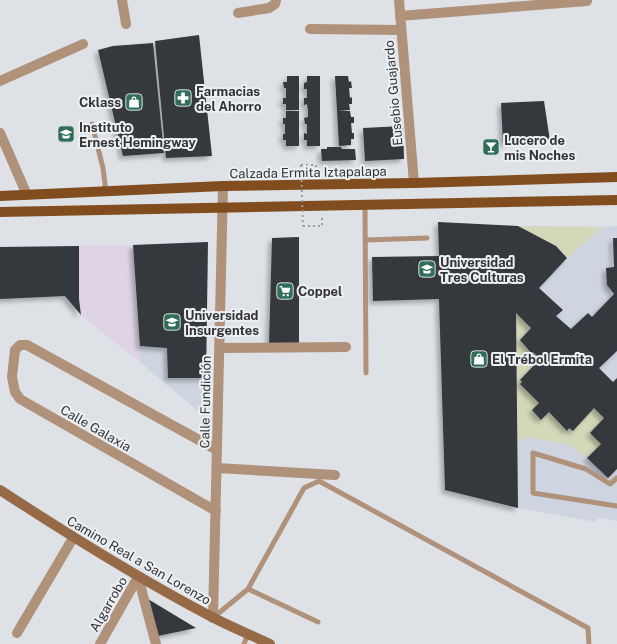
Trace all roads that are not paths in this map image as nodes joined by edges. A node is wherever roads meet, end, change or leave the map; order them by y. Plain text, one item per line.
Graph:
1 (122, 0) edge
2 (276, 0) edge
3 (399, 0) edge
4 (587, 1) edge
5 (238, 13) dead end
6 (400, 16) junction
7 (126, 24) dead end
8 (310, 29) dead end
9 (401, 30) junction
10 (83, 44) dead end
11 (0, 81) edge
12 (92, 124) dead end
13 (0, 133) edge
14 (617, 177) edge
15 (414, 183) junction
16 (223, 186) junction
17 (106, 192) junction
18 (27, 195) junction
19 (0, 196) edge
20 (617, 200) edge
21 (365, 204) junction
22 (222, 207) junction
23 (0, 212) edge
24 (427, 238) dead end
25 (366, 240) junction
26 (346, 347) dead end
27 (219, 348) junction
28 (366, 373) dead end
29 (217, 450) junction
30 (217, 468) junction
31 (335, 475) dead end
32 (617, 478) edge
33 (0, 490) edge
34 (617, 506) edge
35 (216, 511) junction
36 (73, 538) junction
37 (138, 577) junction
38 (248, 589) junction
39 (213, 618) junction
40 (318, 622) dead end
41 (17, 633) dead end
42 (248, 634) junction
43 (100, 644) edge
44 (156, 644) edge
45 (244, 644) edge
46 (270, 644) edge
47 (589, 644) edge

1 - 7 street
2 - 5 street
3 - 6 street, Eusebio Guajardo
4 - 6 street
6 - 9 street, Eusebio Guajardo
8 - 9 street
9 - 15 street, Eusebio Guajardo
10 - 11 street
12 - 17 lane
13 - 18 street
14 - 15 main road, Calzada Ermita Iztapalapa
15 - 16 main road, Calzada Ermita Iztapalapa
16 - 17 main road, Calzada Ermita Iztapalapa
16 - 22 street, Calle Fundición
17 - 18 main road, Calzada Ermita Iztapalapa
18 - 19 main road, Calzada Ermita Iztapalapa
20 - 21 main road
21 - 22 main road
21 - 25 lane
22 - 23 main road
22 - 27 street, Calle Fundición
24 - 25 lane
25 - 28 lane
26 - 27 street
27 - 29 street, Calle Fundición
29 - 30 street, Calle Fundición
29 - 35 street, Calle Galaxia
30 - 31 street
30 - 35 street, Calle Fundición
32 - 34 lane
33 - 36 main road, Camino Real a San Lorenzo
35 - 39 street, Calle Fundición
36 - 37 main road, Camino Real a San Lorenzo
36 - 41 street
37 - 39 main road, Camino Real a San Lorenzo
37 - 43 street, Algarrobo
37 - 44 street
38 - 39 lane
38 - 40 lane
38 - 47 lane
39 - 42 main road, Camino Real a San Lorenzo
42 - 45 lane
42 - 46 main road, Camino Real a San Lorenzo

